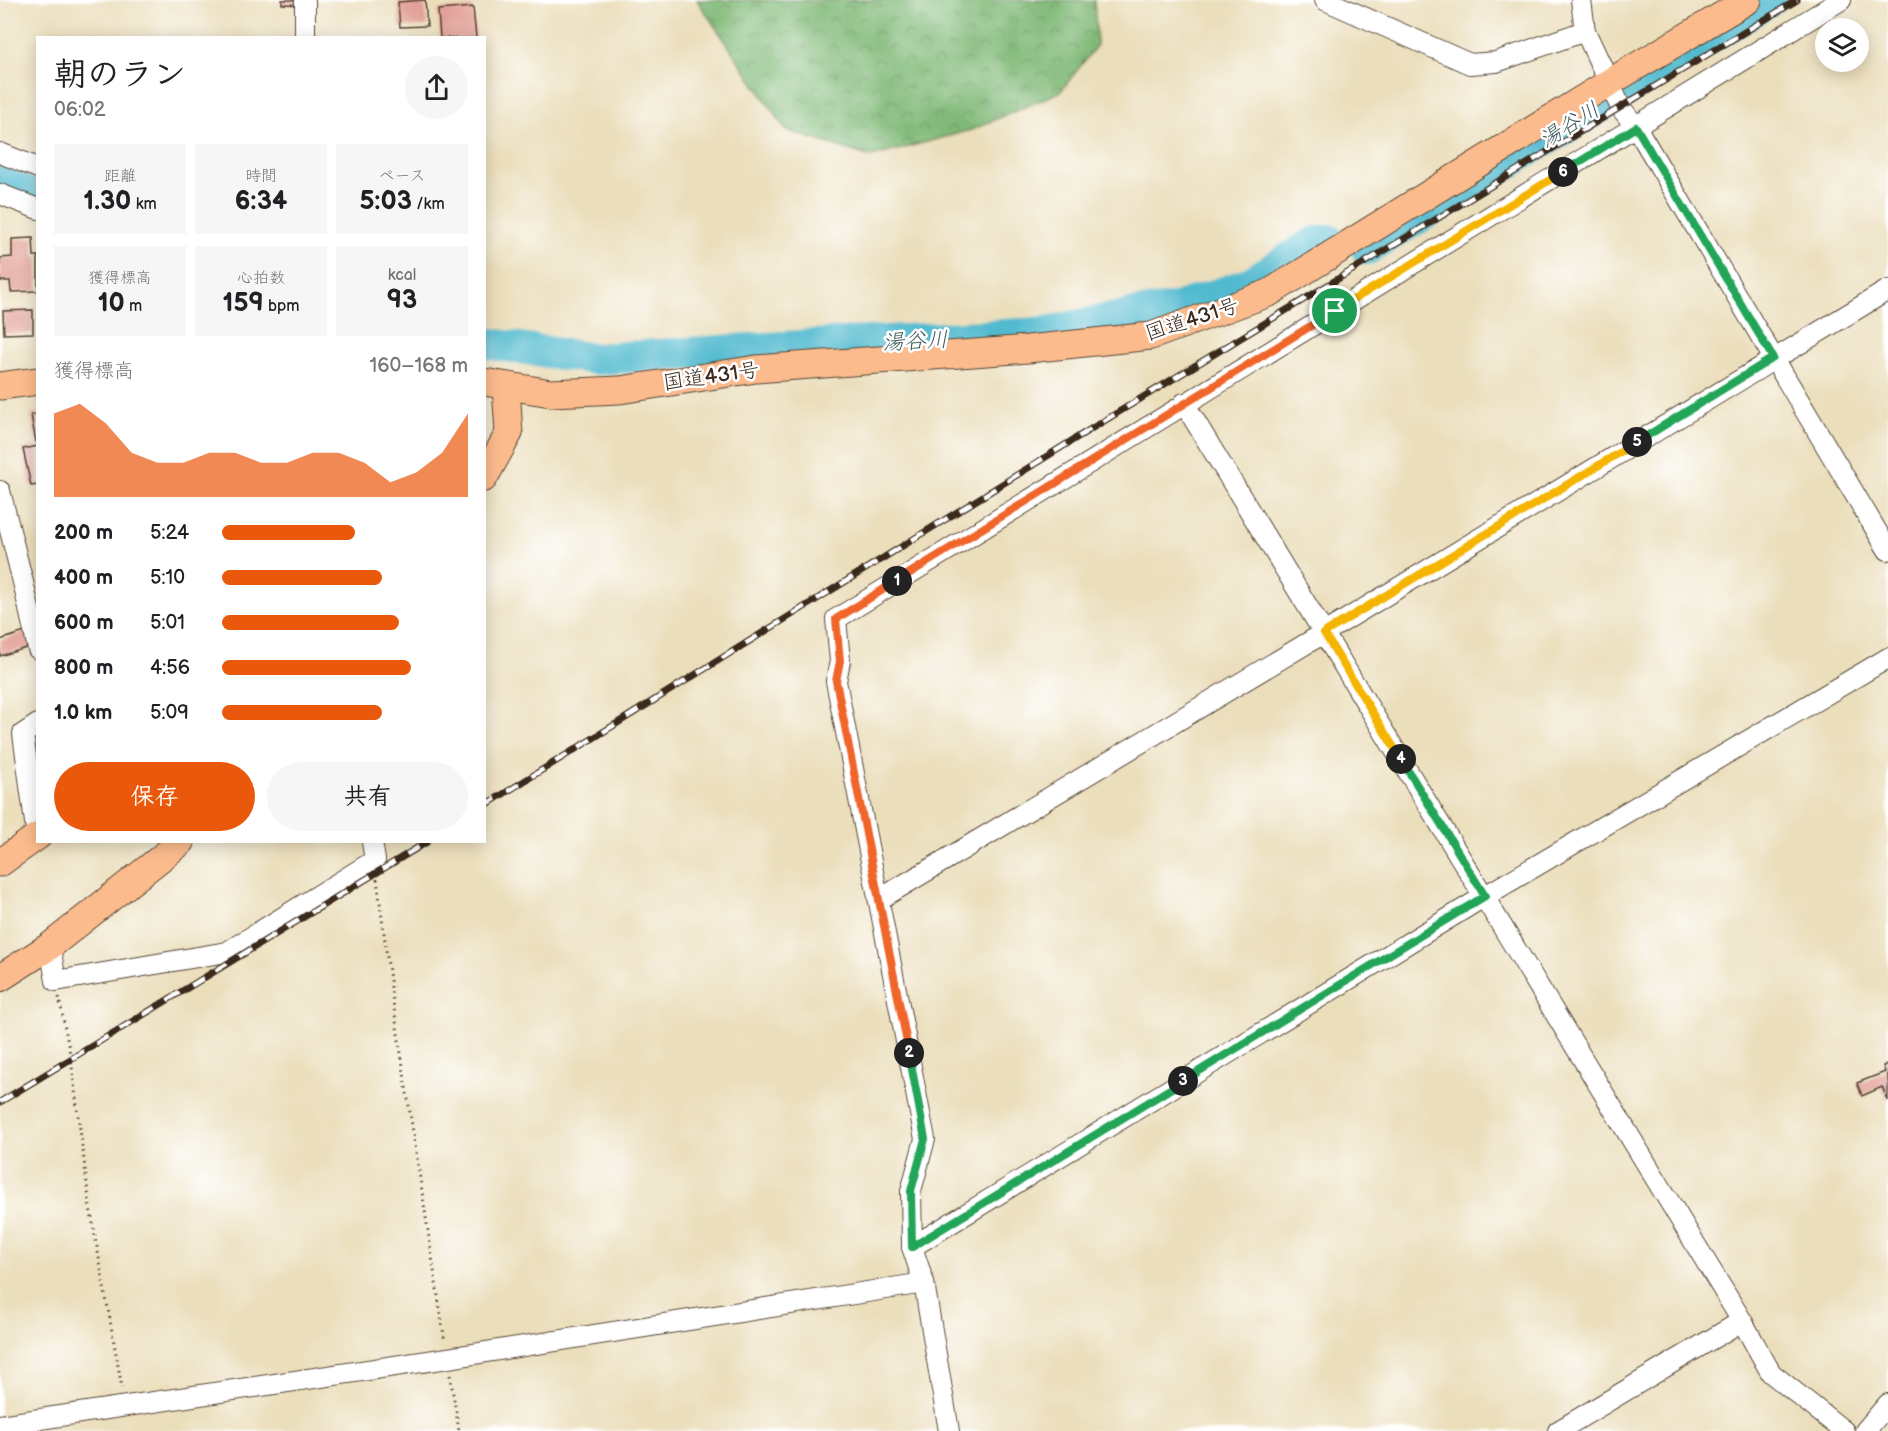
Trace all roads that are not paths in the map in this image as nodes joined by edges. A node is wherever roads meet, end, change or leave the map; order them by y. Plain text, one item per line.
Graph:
1 (305, 0) edge
2 (1325, 0) edge
3 (1581, 0) edge
4 (1748, 0) edge
5 (1840, 0) edge
6 (1585, 31) junction
7 (305, 36) edge
8 (1610, 82) junction
9 (1636, 127) junction
10 (0, 153) edge
11 (36, 167) edge
12 (0, 194) edge
13 (36, 208) edge
14 (1888, 290) edge
15 (1773, 358) junction
16 (36, 381) edge
17 (495, 384) edge
18 (0, 386) edge
19 (1184, 403) junction
20 (486, 431) edge
21 (486, 474) edge
22 (0, 491) edge
23 (1888, 550) edge
24 (1324, 633) junction
25 (36, 640) edge
26 (1888, 657) edge
27 (36, 727) edge
28 (36, 829) edge
29 (36, 837) edge
30 (180, 843) edge
31 (374, 851) edge
32 (0, 863) edge
33 (1485, 896) junction
34 (880, 899) junction
35 (50, 946) junction
36 (0, 978) edge
37 (912, 1247) junction
38 (924, 1283) junction
39 (1742, 1321) junction
40 (1888, 1404) edge
41 (0, 1425) edge
42 (949, 1431) edge
43 (1558, 1431) edge
44 (1844, 1431) edge
45 (1864, 1431) edge

1 - 7 street
2 - 6 street
3 - 6 street
4 - 8 highway, 国道431号
5 - 9 street
6 - 8 street
8 - 9 street
8 - 17 highway, 国道431号
9 - 15 street
9 - 19 street
10 - 11 street
12 - 13 street
14 - 15 street
15 - 23 street
15 - 24 street
16 - 18 highway
17 - 20 highway
17 - 21 highway
19 - 24 street
19 - 34 street
22 - 25 street
24 - 33 street
24 - 34 street
26 - 33 street
27 - 28 street
29 - 32 highway
30 - 35 highway
31 - 35 street
33 - 37 street
33 - 39 street
34 - 37 street
35 - 36 highway
37 - 38 street
38 - 41 street
38 - 42 street
39 - 43 street
39 - 44 street
40 - 45 street

